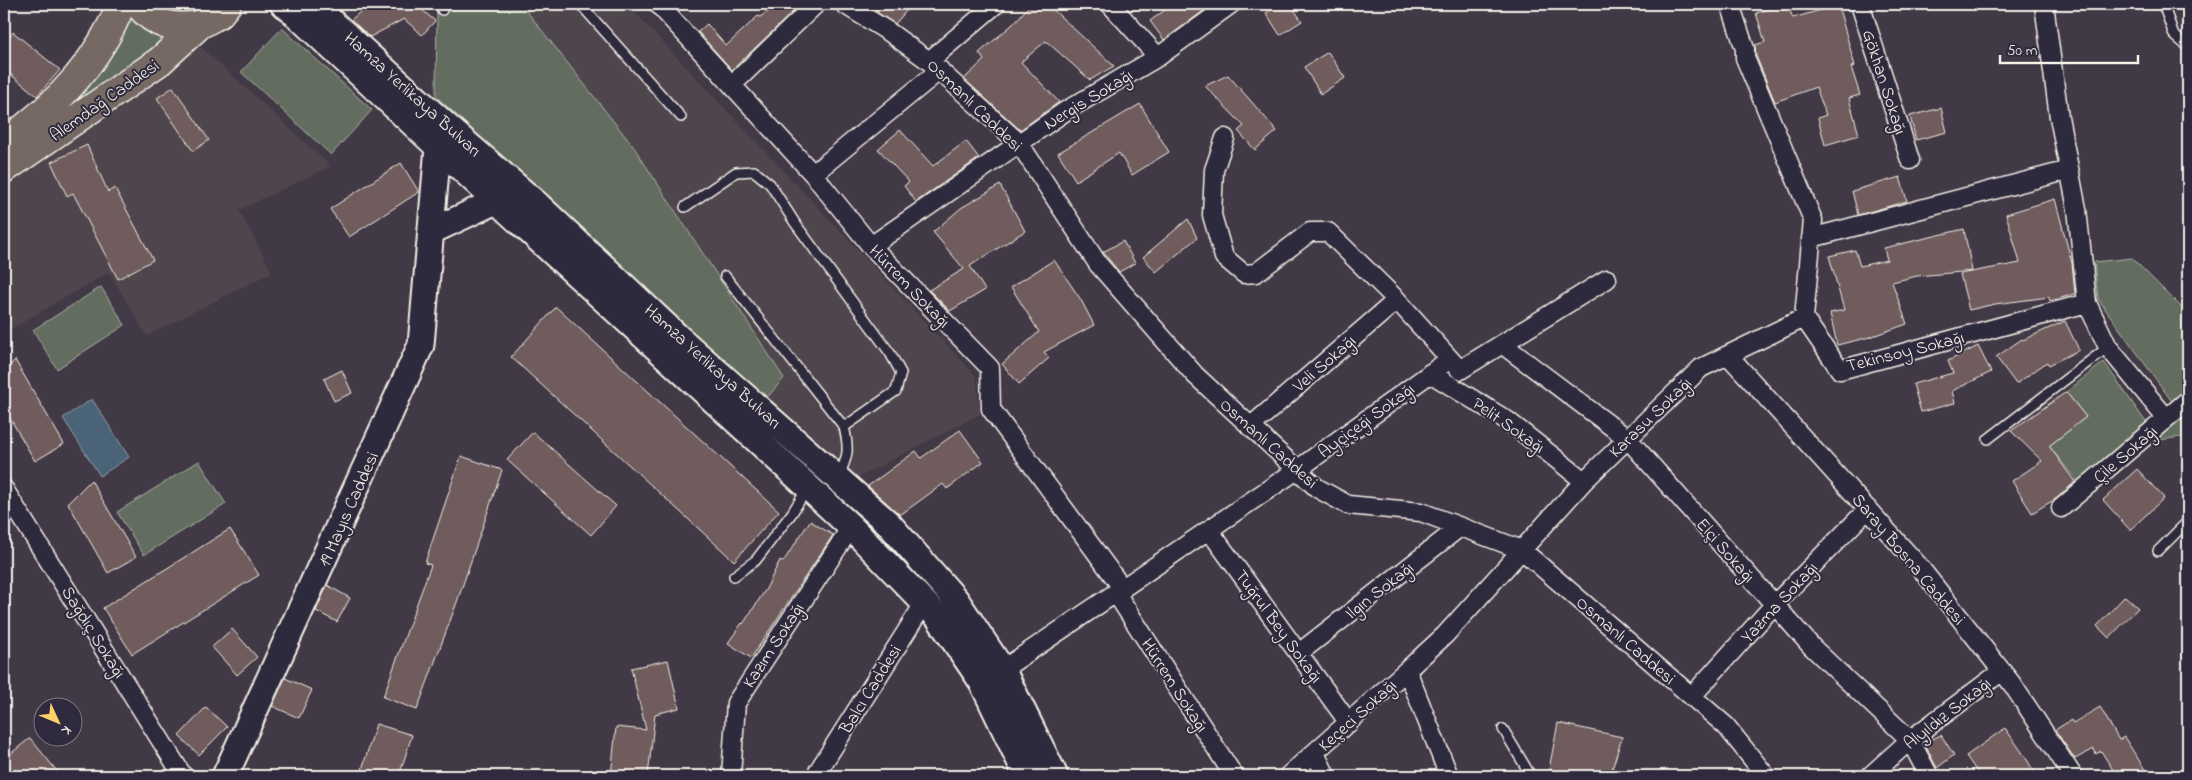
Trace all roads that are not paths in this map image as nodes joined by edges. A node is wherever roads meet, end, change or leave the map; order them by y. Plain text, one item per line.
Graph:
1 (121, 4) edge
2 (138, 4) edge
3 (283, 4) edge
4 (312, 4) edge
5 (580, 4) edge
6 (658, 4) edge
7 (816, 4) edge
8 (844, 4) edge
9 (996, 4) edge
10 (1110, 4) edge
11 (1231, 4) edge
12 (1730, 4) edge
13 (1860, 4) edge
14 (2044, 4) edge
15 (2163, 4) edge
16 (220, 12) edge
17 (2188, 47) edge
18 (1158, 57) junction
19 (935, 66) junction
20 (732, 85) junction
21 (681, 117) dead end
22 (1225, 138) dead end
23 (4, 143) edge
24 (1019, 143) junction
25 (438, 147) junction
26 (1910, 160) dead end
27 (4, 169) edge
28 (2069, 170) junction
29 (813, 174) junction
30 (498, 200) junction
31 (685, 207) dead end
32 (432, 231) junction
33 (1811, 238) junction
34 (871, 246) junction
35 (725, 276) dead end
36 (1607, 279) dead end
37 (1397, 300) junction
38 (2087, 304) junction
39 (1804, 318) junction
40 (1502, 344) junction
41 (2108, 347) junction
42 (1728, 355) junction
43 (1450, 359) junction
44 (1430, 374) junction
45 (2188, 400) edge
46 (2166, 418) junction
47 (844, 427) junction
48 (1250, 427) junction
49 (1628, 439) junction
50 (1988, 439) dead end
51 (1297, 470) junction
52 (838, 476) junction
53 (1584, 481) junction
54 (808, 487) junction
55 (6, 498) edge
56 (2061, 508) dead end
57 (1868, 509) junction
58 (2188, 521) edge
59 (1460, 526) junction
60 (851, 527) junction
61 (1210, 530) junction
62 (1522, 550) junction
63 (2158, 551) dead end
64 (734, 576) dead end
65 (1120, 591) junction
66 (925, 602) junction
67 (1774, 605) junction
68 (1299, 653) junction
69 (1407, 670) junction
70 (2002, 671) junction
71 (993, 677) junction
72 (1692, 696) junction
73 (1348, 723) junction
74 (1504, 729) dead end
75 (1910, 740) junction
76 (1315, 753) junction
77 (183, 776) edge
78 (225, 776) edge
79 (731, 776) edge
80 (815, 776) edge
81 (1027, 776) edge
82 (1055, 776) edge
83 (1234, 776) edge
84 (1288, 776) edge
85 (1326, 776) edge
86 (1449, 776) edge
87 (1532, 776) edge
88 (1766, 776) edge
89 (1870, 776) edge
90 (1929, 776) edge
91 (2073, 776) edge

1 - 23 main road, Alemdağ Caddesi
2 - 16 main road, Alemdağ Caddesi
3 - 25 main road, Hamza Yerlikaya Bulvarı
4 - 52 main road, Hamza Yerlikaya Bulvarı
5 - 21 lane
6 - 20 street, Hürrem Sokağı
7 - 20 street
8 - 19 street, Osmanlı Caddesi
9 - 19 street
10 - 18 street
11 - 18 street, Nergis Sokağı
12 - 33 street
13 - 26 street, Gökhan Sokağı
14 - 28 street
15 - 17 lane
16 - 27 main road, Alemdağ Caddesi
18 - 24 street, Nergis Sokağı
19 - 24 street, Osmanlı Caddesi
19 - 29 street
20 - 29 street, Hürrem Sokağı
22 - 37 street
24 - 34 street, Nergis Sokağı
24 - 48 street, Osmanlı Caddesi
25 - 30 main road, Hamza Yerlikaya Bulvarı
25 - 32 main road, 19 Mayıs Caddesi
28 - 33 street
28 - 38 street
29 - 34 street, Hürrem Sokağı
30 - 32 main road
30 - 54 main road, Hamza Yerlikaya Bulvarı
31 - 47 lane
32 - 78 main road, 19 Mayıs Caddesi
33 - 39 street
34 - 65 street, Hürrem Sokağı
35 - 47 lane
36 - 40 street
37 - 43 street
37 - 48 street, Veli Sokağı
38 - 39 street, Tekinsoy Sokağı
38 - 41 street
39 - 42 street, Karasu Sokağı
40 - 43 street
40 - 49 street, Elçi Sokağı
41 - 46 street
41 - 50 lane
42 - 49 street, Karasu Sokağı
42 - 57 street, Saray Bosna Caddesi
43 - 44 street, Ayçiçeği Sokağı
44 - 51 street, Ayçiçeği Sokağı
44 - 53 street, Pelit Sokağı
45 - 46 street, Çile Sokağı
46 - 56 street, Çile Sokağı
47 - 52 lane
48 - 51 street, Osmanlı Caddesi
49 - 53 street, Karasu Sokağı
49 - 67 street, Elçi Sokağı
51 - 59 street, Osmanlı Caddesi
51 - 61 street, Ayçiçeği Sokağı
52 - 71 main road, Hamza Yerlikaya Bulvarı
53 - 62 street, Karasu Sokağı
54 - 60 main road, Hamza Yerlikaya Bulvarı
54 - 64 lane
55 - 77 street, Sağdıç Sokağı
57 - 67 street, Yazma Sokağı
57 - 70 street, Saray Bosna Caddesi
58 - 63 lane
59 - 62 street, Osmanlı Caddesi
59 - 68 street, Ilgın Sokağı
60 - 66 main road, Hamza Yerlikaya Bulvarı
60 - 79 street, Kazım Sokağı
61 - 65 street, Ayçiçeği Sokağı
61 - 68 street, Tuğrul Bey Sokağı
62 - 69 street, Karasu Sokağı
62 - 72 street, Osmanlı Caddesi
65 - 71 street, Ayçiçeği Sokağı
65 - 83 street, Hürrem Sokağı
66 - 71 main road, Hamza Yerlikaya Bulvarı
66 - 80 street, Balcı Caddesi
67 - 72 street, Yazma Sokağı
67 - 75 street, Elçi Sokağı
68 - 73 street, Tuğrul Bey Sokağı
69 - 73 street, Keçeci Sokağı
69 - 86 street, Keçeci Sokağı
70 - 75 street, Alyıldız Sokağı
70 - 91 street, Saray Bosna Caddesi
71 - 81 main road, Hamza Yerlikaya Bulvarı
71 - 82 main road, Hamza Yerlikaya Bulvarı
72 - 88 street, Osmanlı Caddesi
73 - 76 street, Keçeci Sokağı
74 - 87 lane
75 - 89 street, Alyıldız Sokağı
75 - 90 street, Elçi Sokağı
76 - 84 street, Keçeci Sokağı
76 - 85 street

